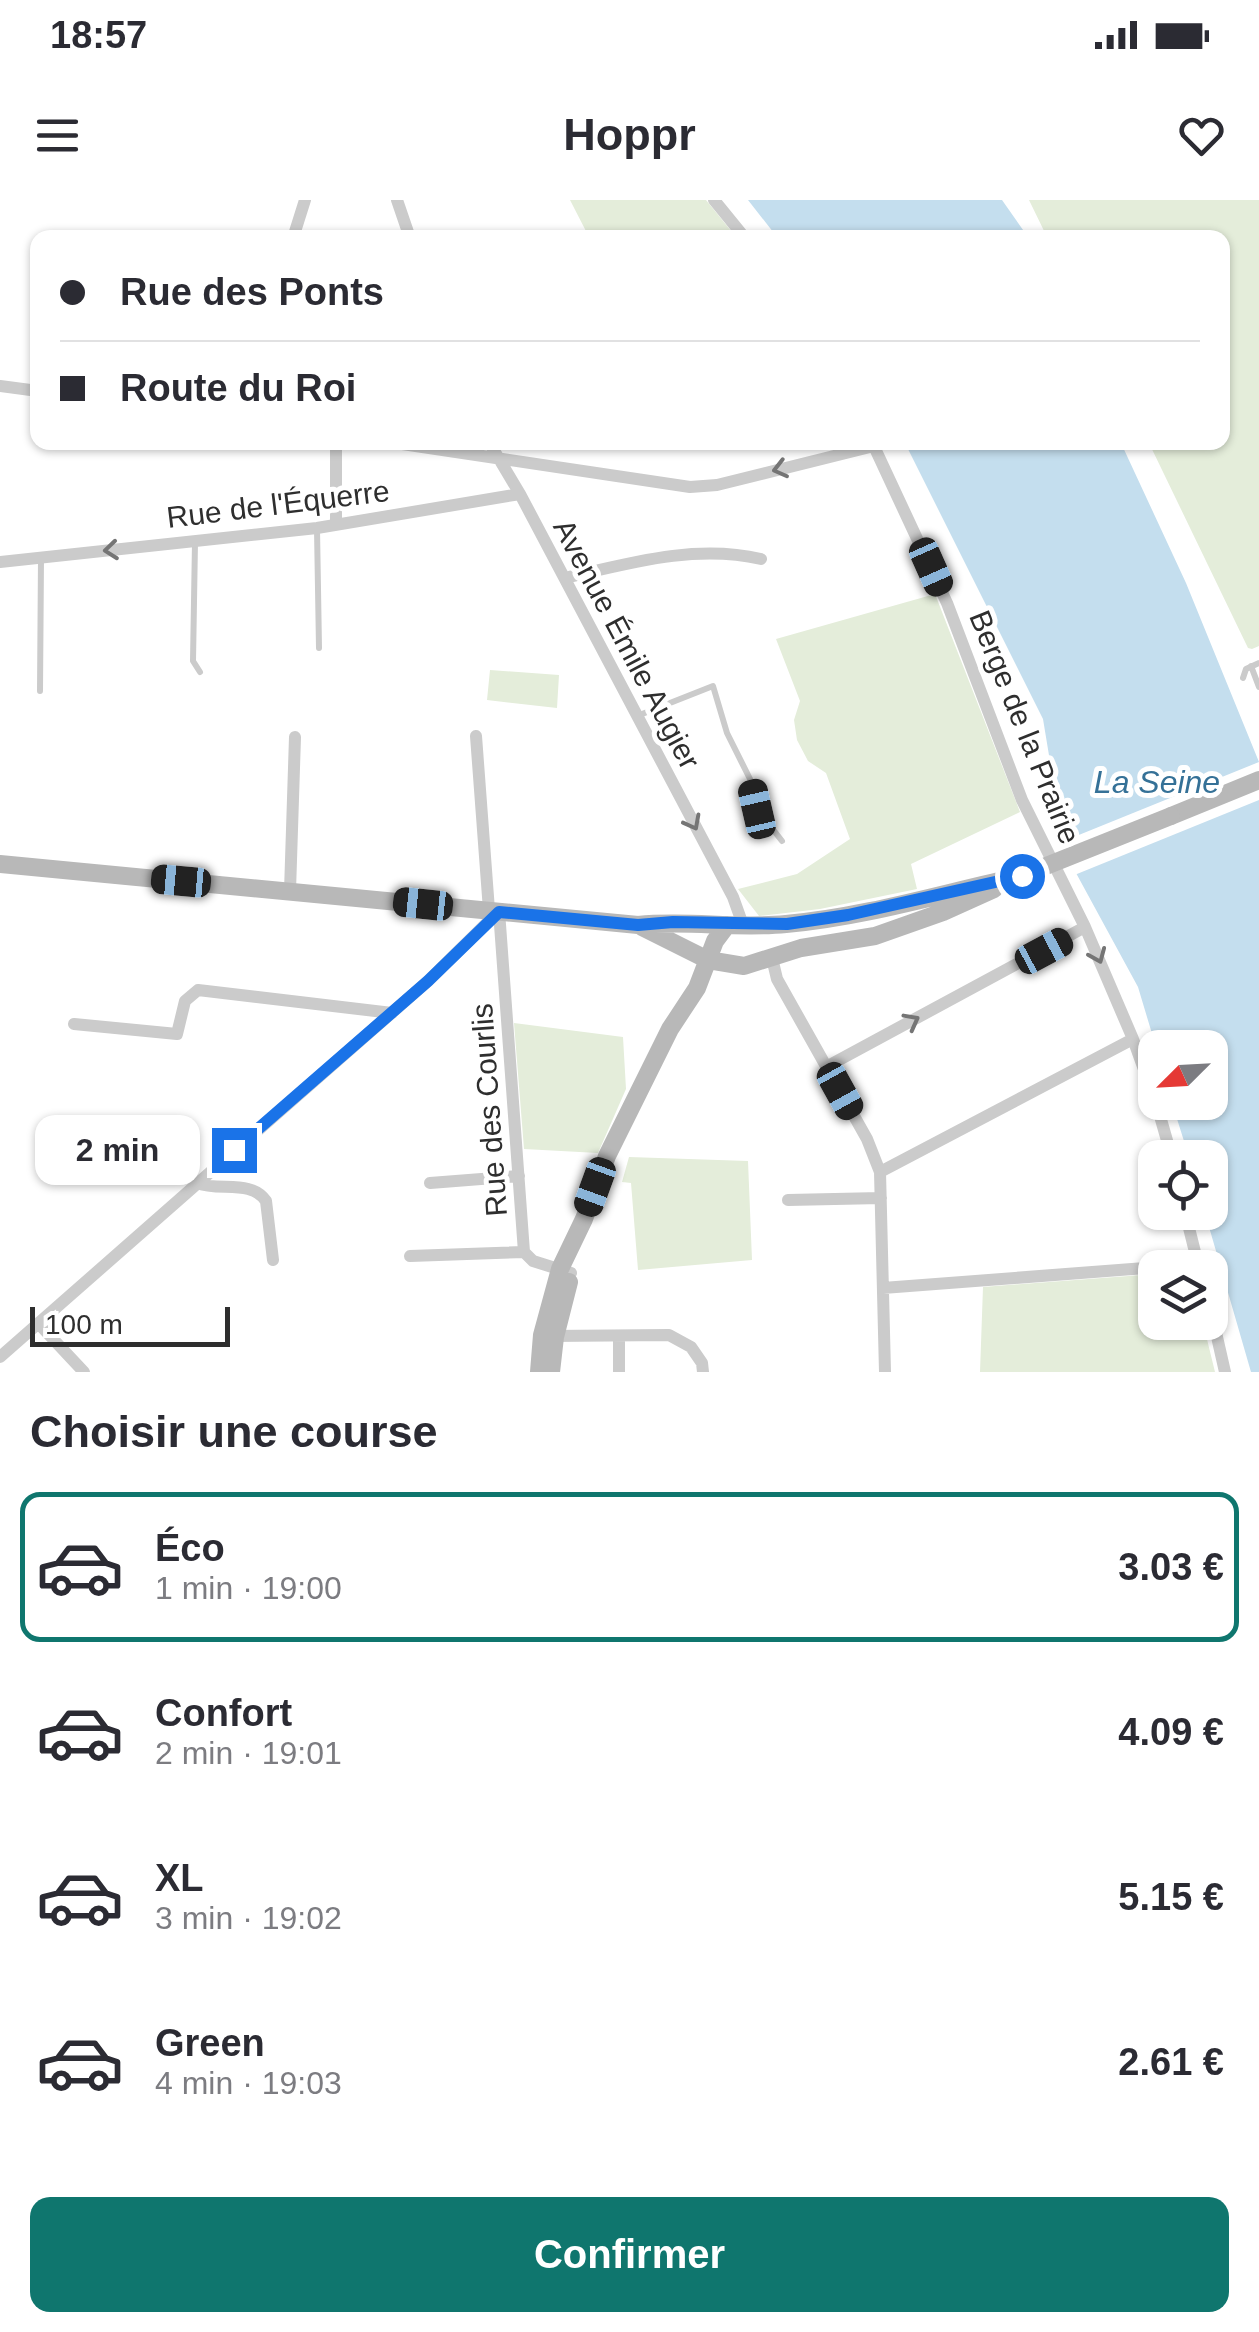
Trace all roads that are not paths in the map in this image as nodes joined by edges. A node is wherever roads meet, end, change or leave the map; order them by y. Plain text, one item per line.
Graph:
1 (305, 200) edge
2 (397, 200) edge
3 (714, 200) edge
4 (296, 230) edge
5 (407, 230) edge
6 (738, 230) edge
7 (0, 386) edge
8 (30, 390) edge
9 (336, 450) edge
10 (437, 450) edge
11 (493, 450) edge
12 (851, 450) edge
13 (877, 450) edge
14 (498, 460) junction
15 (520, 494) junction
16 (336, 524) junction
17 (316, 528) junction
18 (196, 541) junction
19 (40, 557) junction
20 (761, 559) dead end
21 (0, 562) edge
22 (565, 578) junction
23 (319, 648) dead end
24 (1255, 665) edge
25 (200, 672) dead end
26 (1243, 678) dead end
27 (1259, 687) edge
28 (40, 691) dead end
29 (636, 716) junction
30 (476, 736) dead end
31 (295, 737) dead end
32 (1259, 780) edge
33 (782, 841) dead end
34 (0, 864) edge
35 (1022, 876) junction
36 (290, 891) junction
37 (494, 911) junction
38 (638, 925) junction
39 (735, 925) junction
40 (765, 926) junction
41 (1085, 927) junction
42 (772, 958) junction
43 (708, 960) junction
44 (392, 1013) junction
45 (74, 1024) dead end
46 (1134, 1039) junction
47 (1138, 1051) edge
48 (826, 1067) junction
49 (880, 1172) junction
50 (519, 1176) junction
51 (430, 1182) dead end
52 (197, 1183) junction
53 (880, 1198) junction
54 (788, 1200) dead end
55 (524, 1252) junction
56 (410, 1256) dead end
57 (273, 1260) dead end
58 (1138, 1270) edge
59 (566, 1271) junction
60 (883, 1288) junction
61 (38, 1323) junction
62 (549, 1336) junction
63 (619, 1338) junction
64 (1217, 1340) edge
65 (0, 1356) edge
66 (84, 1372) edge
67 (540, 1372) edge
68 (552, 1372) edge
69 (620, 1372) edge
70 (703, 1372) edge
71 (886, 1372) edge
72 (1224, 1372) edge

1 - 4 street
2 - 5 street
3 - 6 street
7 - 8 street
9 - 16 street
10 - 14 street
11 - 14 street, Avenue Émile Augier
12 -> 14 street
13 - 41 street, Berge de la Prairie
14 - 15 street, Avenue Émile Augier
15 - 16 street, Rue de l'Équerre
15 - 22 street, Avenue Émile Augier
16 - 17 street, Rue de l'Équerre
17 - 18 street, Rue de l'Équerre
17 - 23 lane
18 -> 19 street, Rue de l'Équerre
18 - 25 lane
19 - 21 street, Rue de l'Équerre
19 - 28 lane
20 - 22 street
22 - 29 street, Avenue Émile Augier
24 - 26 lane
24 - 27 lane
29 - 33 lane
29 -> 39 street, Avenue Émile Augier
30 - 37 street, Rue des Courlis
31 - 36 street
32 - 35 main road, bridge
34 - 36 main road
35 - 40 main road
35 - 42 main road
36 - 37 main road
37 - 38 main road
37 - 44 street
37 - 50 street, Rue des Courlis
38 - 39 main road
38 - 43 main road
39 - 40 main road
39 - 43 main road
40 - 42 main road
41 -> 46 street, Berge de la Prairie
48 -> 41 street
42 - 43 main road
42 - 48 street
43 - 59 main road
44 - 45 street
44 - 52 street
46 - 47 street, Berge de la Prairie
46 - 49 street
48 - 49 street
49 - 53 street
50 - 51 street
50 - 55 street, Rue des Courlis
52 - 57 street
52 - 61 street
53 - 54 street
53 - 60 street
55 - 56 street
55 - 59 street, Rue des Courlis
58 - 60 street
59 - 62 main road
60 - 71 street
61 - 65 street
61 - 66 street
62 - 63 street
62 - 67 main road
62 - 68 main road
63 - 69 street
63 - 70 street
64 - 72 street

